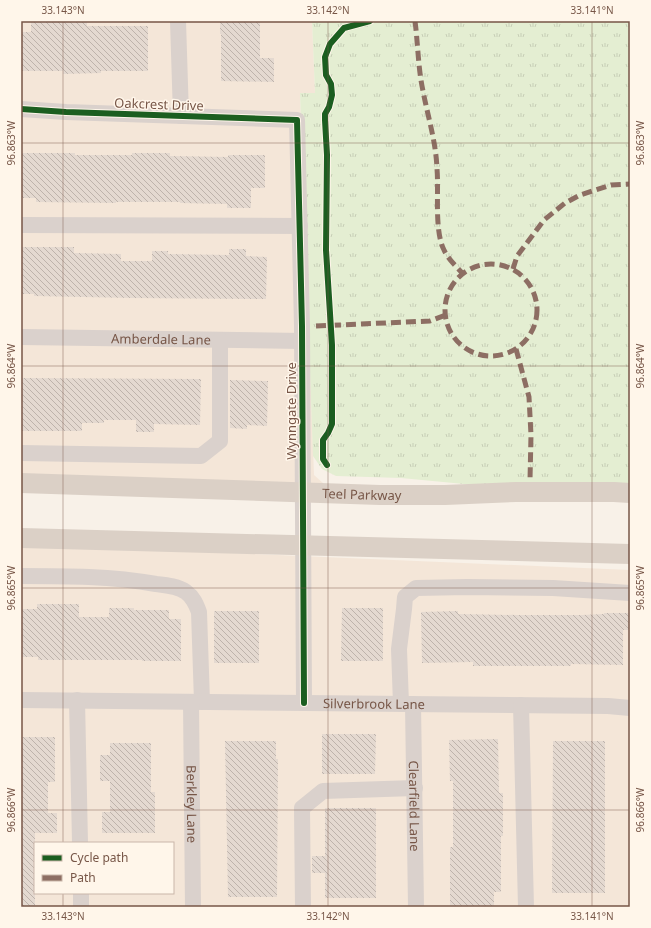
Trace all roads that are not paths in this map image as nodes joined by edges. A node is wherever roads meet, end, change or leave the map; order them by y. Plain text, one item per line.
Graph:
1 (178, 21) edge
2 (21, 109) edge
3 (181, 116) junction
4 (297, 120) joint
5 (21, 225) edge
6 (300, 226) junction
7 (21, 337) edge
8 (220, 340) junction
9 (302, 341) junction
10 (21, 453) edge
11 (21, 482) edge
12 (303, 492) junction
13 (630, 494) edge
14 (21, 538) edge
15 (304, 546) junction
16 (630, 554) edge
17 (21, 576) edge
18 (630, 593) edge
19 (21, 700) edge
20 (77, 700) junction
21 (197, 702) junction
22 (304, 703) junction
23 (407, 704) junction
24 (521, 705) junction
25 (630, 708) edge
26 (415, 788) junction
27 (80, 842) edge
28 (81, 894) edge
29 (81, 907) edge
30 (193, 907) edge
31 (303, 907) edge
32 (416, 907) edge
33 (526, 907) edge

1 - 3 street
2 - 3 street, Oakcrest Drive
3 - 4 street, Oakcrest Drive
4 - 6 street, Wynngate Drive
5 - 6 street
6 - 9 street, Wynngate Drive
7 - 8 street, Amberdale Lane
8 - 9 street, Amberdale Lane
8 - 10 street
9 - 12 street, Wynngate Drive
11 - 12 main road, Teel Parkway
12 - 13 main road, Teel Parkway
12 - 15 street, Wynngate Drive
14 - 15 main road
15 - 16 main road
15 - 22 street, Wynngate Drive
17 - 21 street, Berkley Lane
18 - 23 street, Clearfield Lane
19 - 20 street, Silverbrook Lane
20 - 21 street, Silverbrook Lane
20 - 27 street
21 - 22 street, Silverbrook Lane
21 - 30 street, Berkley Lane
22 - 23 street, Silverbrook Lane
23 - 24 street, Silverbrook Lane
23 - 26 street, Clearfield Lane
24 - 25 street, Silverbrook Lane
24 - 33 street
26 - 31 street
26 - 32 street, Clearfield Lane
28 - 29 street

